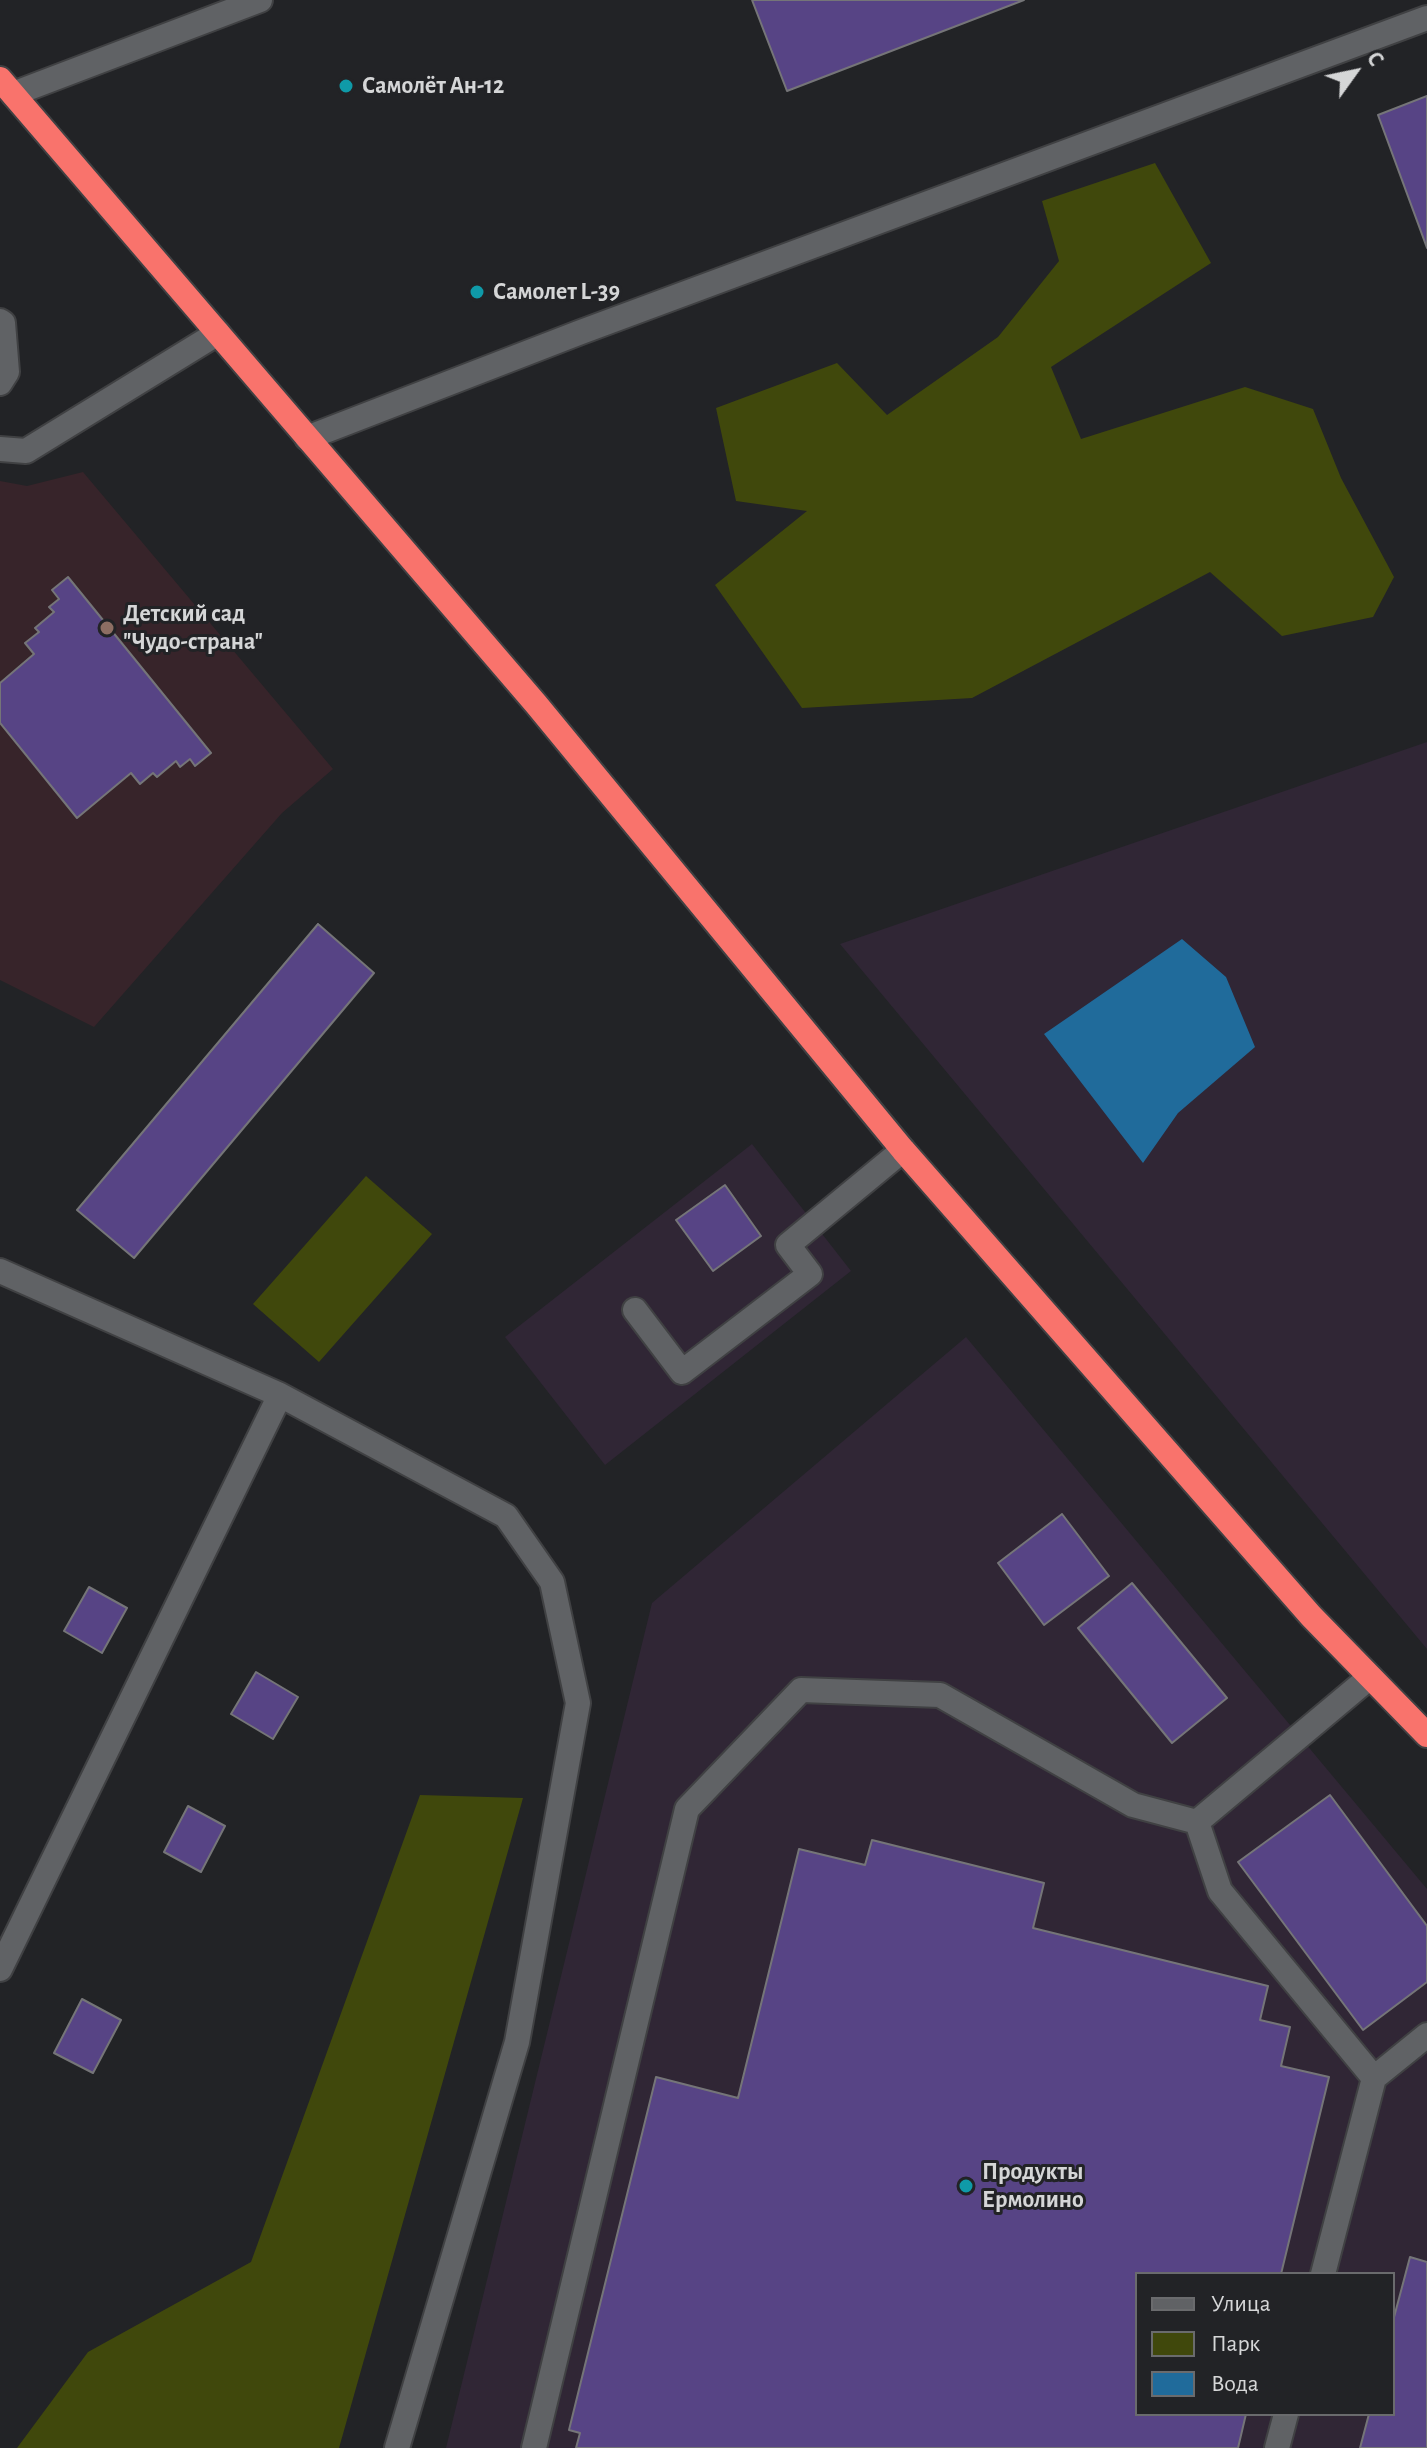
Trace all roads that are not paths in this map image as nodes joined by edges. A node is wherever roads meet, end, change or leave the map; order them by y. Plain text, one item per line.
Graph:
1 (260, 0) edge
2 (1427, 18) edge
3 (7, 86) edge
4 (0, 321) edge
5 (218, 333) junction
6 (0, 383) edge
7 (307, 438) junction
8 (0, 449) edge
9 (903, 1150) junction
10 (0, 1271) edge
11 (635, 1310) dead end
12 (280, 1395) junction
13 (1370, 1677) junction
14 (1427, 1735) edge
15 (1197, 1822) junction
16 (0, 1969) edge
17 (1427, 2035) edge
18 (1374, 2078) junction
19 (1324, 2272) edge
20 (1285, 2416) edge
21 (397, 2448) edge
22 (534, 2448) edge
23 (1277, 2448) edge

1 - 3 street
2 - 7 street
3 - 5 highway
4 - 6 street
5 - 7 highway
5 - 8 street
7 - 9 highway
9 - 11 street
9 - 13 highway
10 - 12 street
12 - 16 street
12 - 21 street
13 - 14 highway
13 - 15 street
15 - 18 street
15 - 22 street
17 - 18 street
18 - 19 street
20 - 23 street

